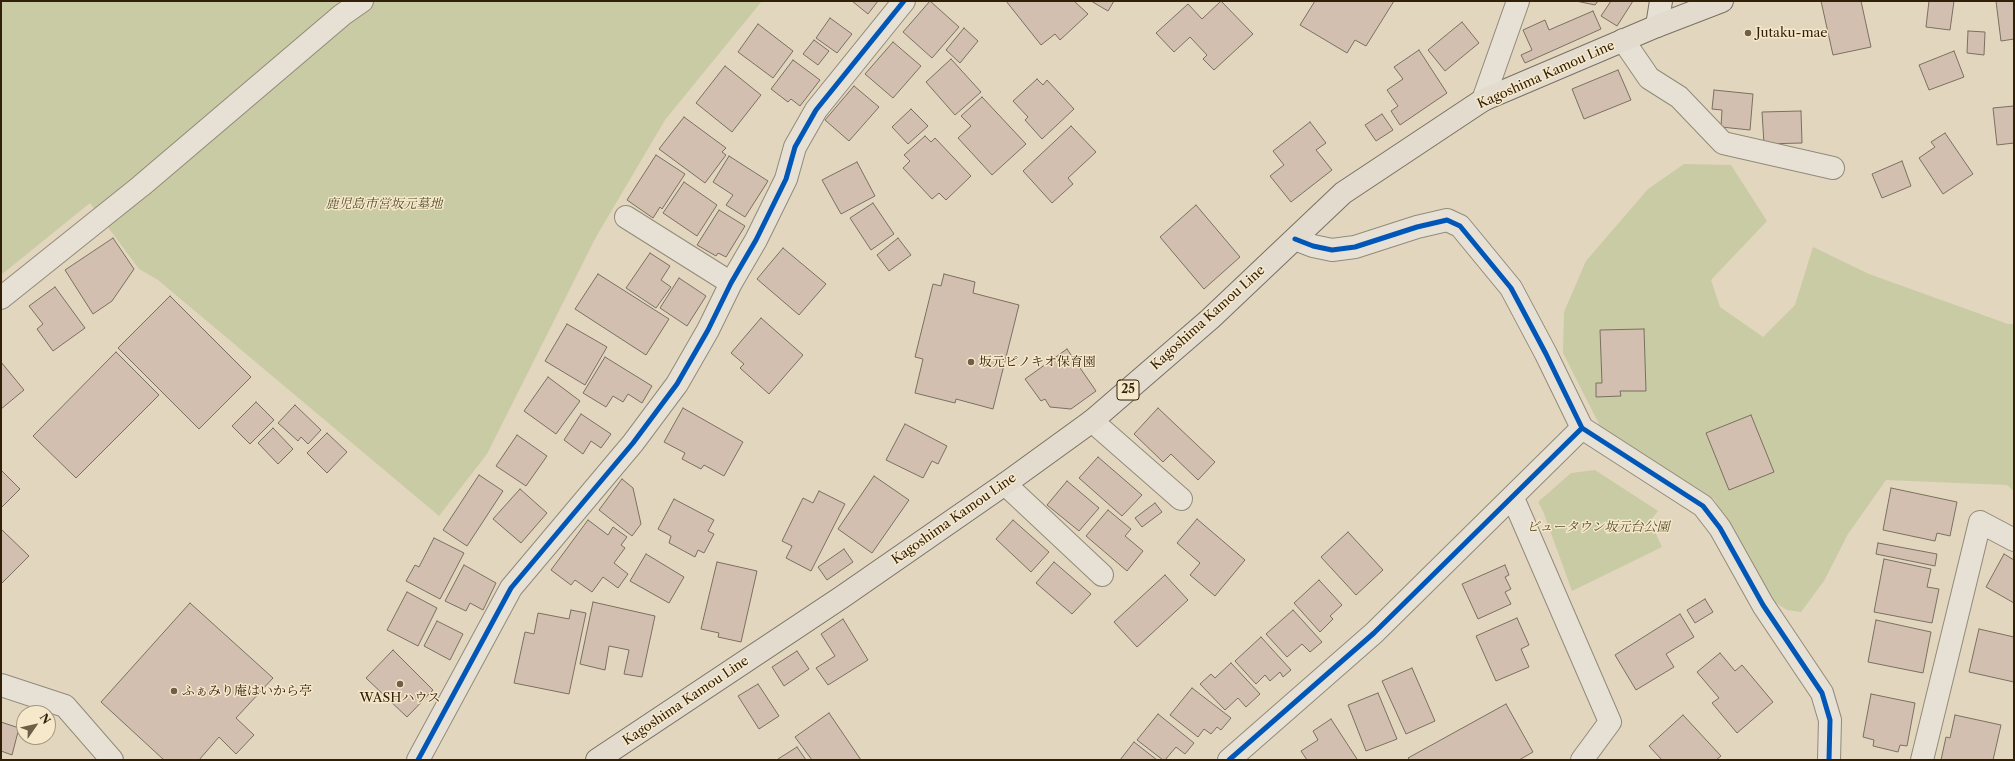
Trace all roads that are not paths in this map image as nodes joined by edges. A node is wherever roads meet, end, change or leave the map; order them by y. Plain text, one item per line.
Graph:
1 (362, 1) edge
2 (904, 1) edge
3 (1518, 1) edge
4 (1661, 1) edge
5 (1722, 1) edge
6 (1657, 26) junction
7 (1623, 40) junction
8 (1483, 100) junction
9 (1833, 168) dead end
10 (626, 217) dead end
11 (1295, 239) junction
12 (731, 283) junction
13 (1, 298) edge
14 (1092, 422) junction
15 (1582, 428) junction
16 (1005, 484) junction
17 (1514, 498) junction
18 (1181, 499) dead end
19 (2014, 540) edge
20 (1102, 575) dead end
21 (1, 685) edge
22 (112, 760) edge
23 (418, 760) edge
24 (597, 760) edge
25 (1229, 760) edge
26 (1582, 760) edge
27 (1829, 760) edge
28 (1922, 760) edge

1 - 13 street
2 - 12 street
3 - 8 street
4 - 6 street
5 - 6 main road, Kagoshima Kamou Line / 25
6 - 7 main road, Kagoshima Kamou Line / 25
7 - 8 main road, Kagoshima Kamou Line / 25
7 - 9 street
8 - 11 main road, Kagoshima Kamou Line / 25
10 - 12 street
11 - 14 main road, Kagoshima Kamou Line / 25
11 - 15 street
12 - 23 street
14 - 16 main road, Kagoshima Kamou Line / 25
14 - 18 street
15 - 17 street
15 - 27 street
16 - 20 street
16 - 24 main road, Kagoshima Kamou Line / 25
17 - 25 street
17 - 26 street
19 - 28 street
21 - 22 street

